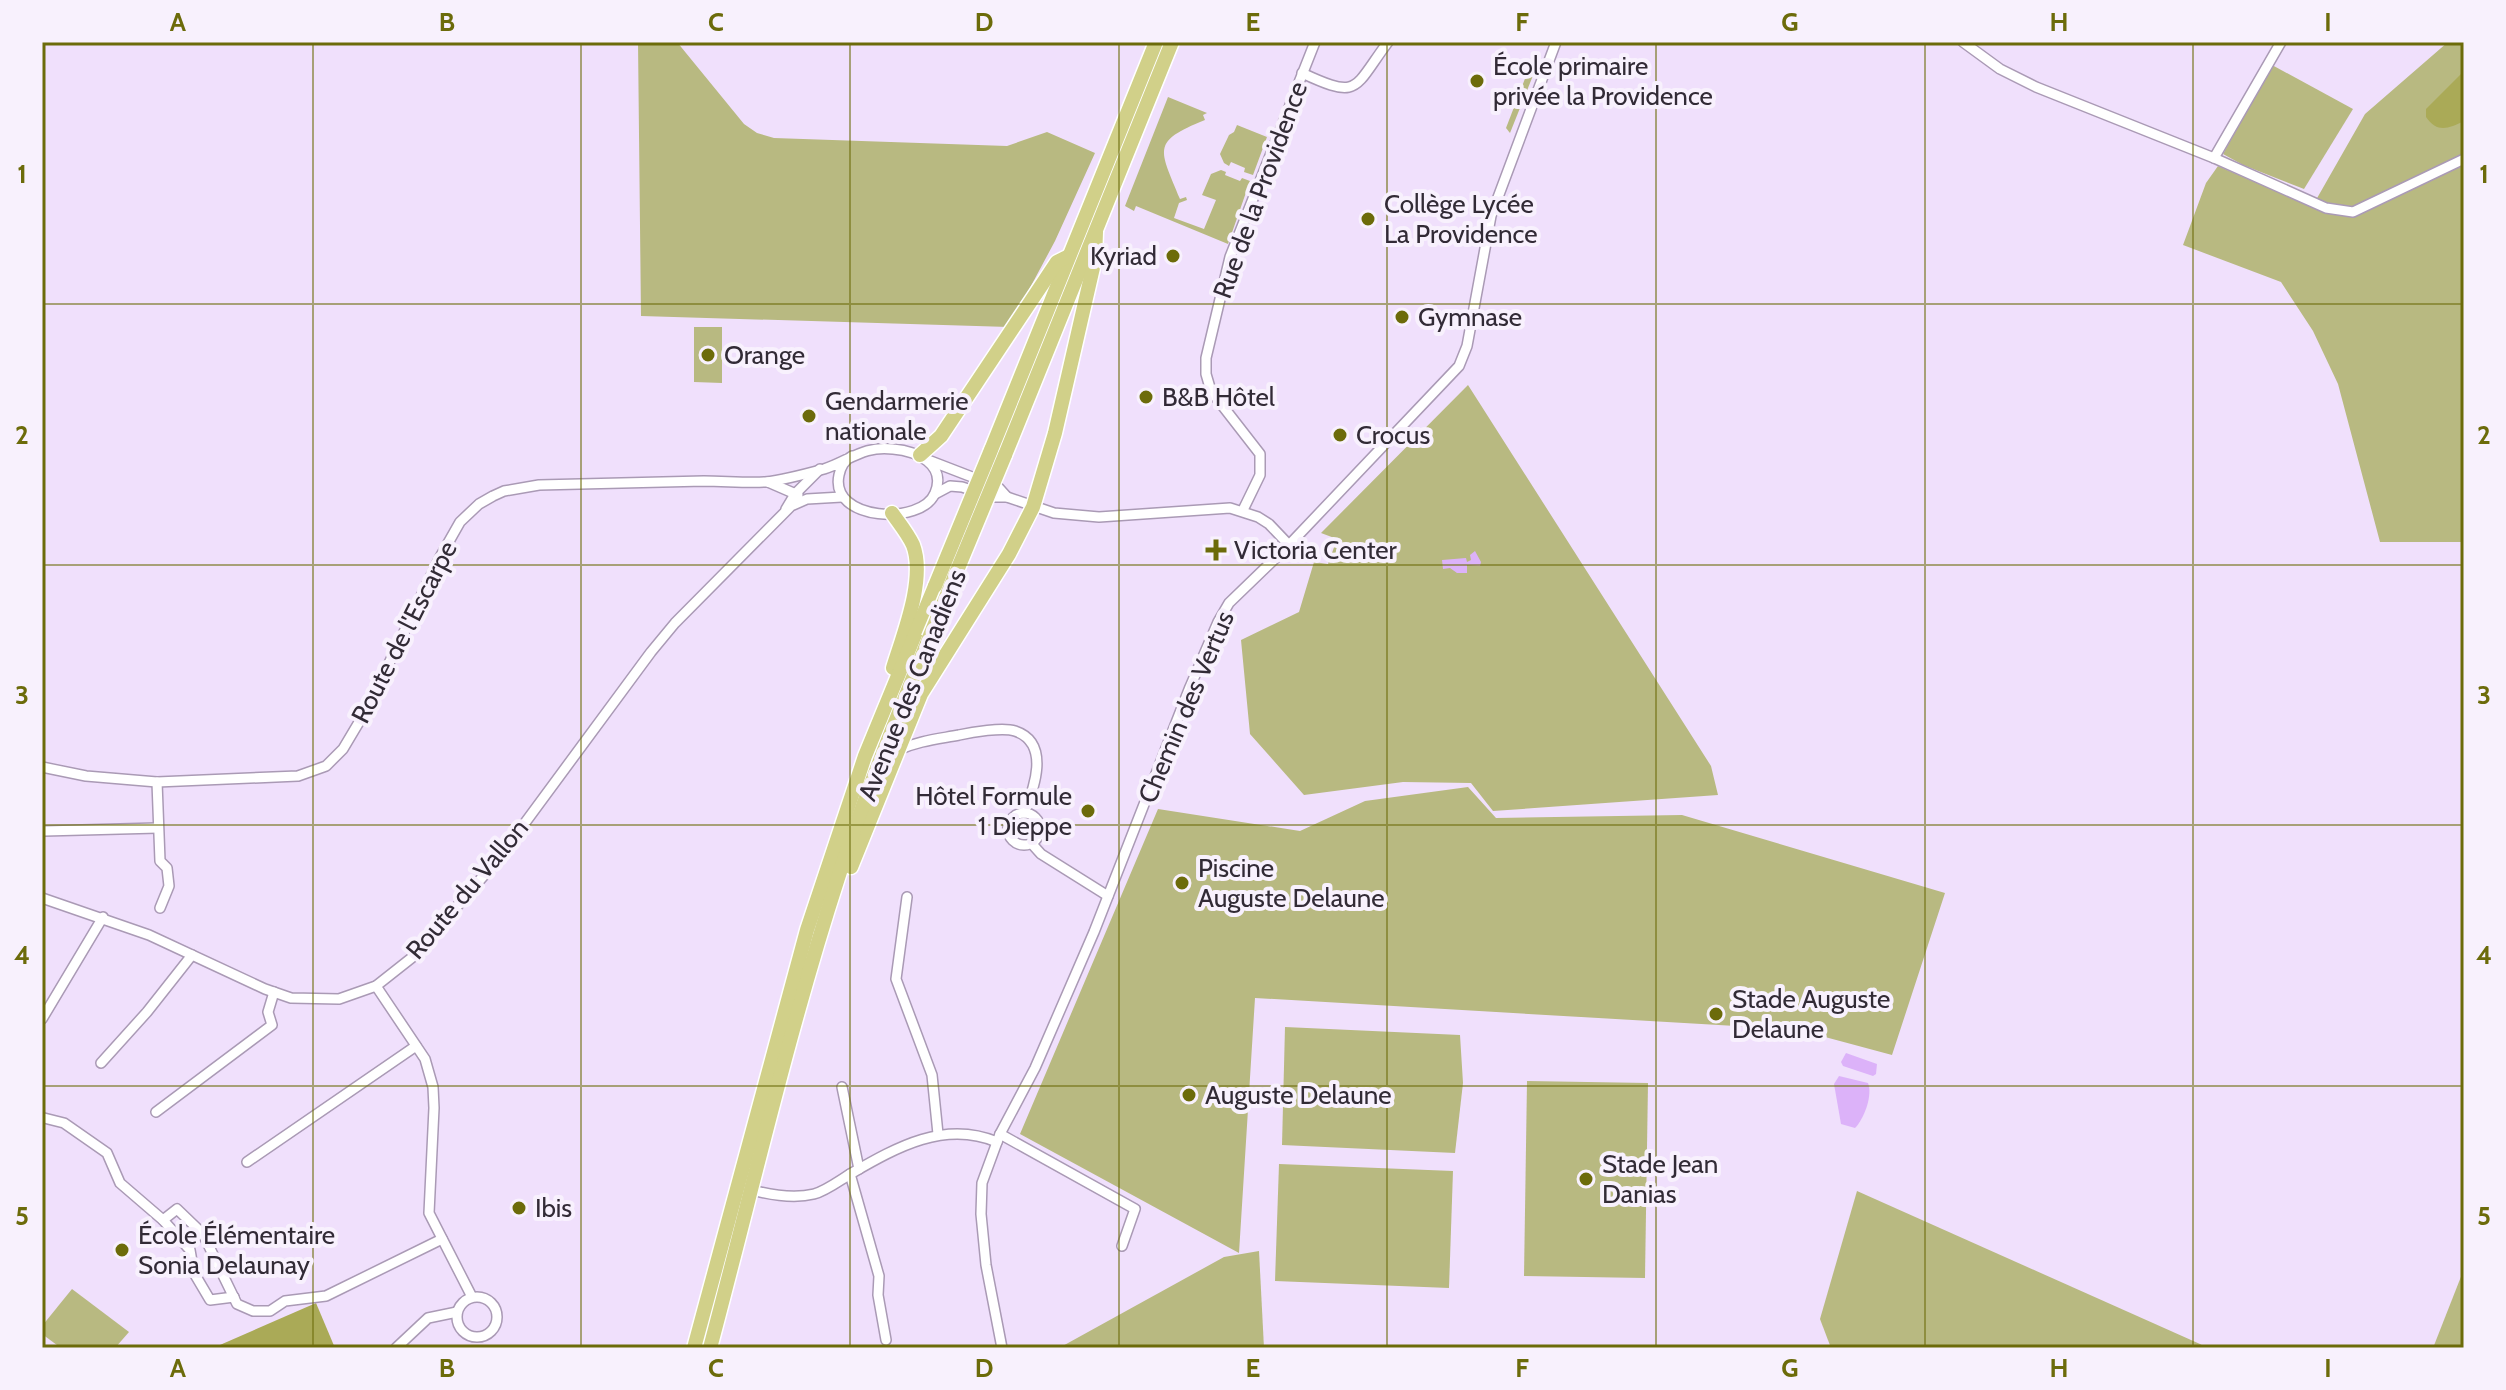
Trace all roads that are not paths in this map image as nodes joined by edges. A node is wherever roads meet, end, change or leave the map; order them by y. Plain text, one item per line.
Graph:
1 (1156, 42) edge
2 (1172, 42) edge
3 (1315, 42) edge
4 (1388, 42) edge
5 (1556, 42) edge
6 (1963, 42) edge
7 (2281, 42) edge
8 (1302, 73) junction
9 (2214, 158) junction
10 (2464, 159) edge
11 (1096, 232) junction
12 (1069, 256) junction
13 (998, 452) junction
14 (852, 456) junction
15 (924, 458) junction
16 (820, 469) junction
17 (768, 482) junction
18 (795, 494) junction
19 (935, 494) junction
20 (842, 497) junction
21 (1007, 497) junction
22 (807, 499) junction
23 (1033, 507) junction
24 (1243, 510) junction
25 (892, 513) junction
26 (781, 515) junction
27 (1289, 545) junction
28 (898, 750) junction
29 (865, 756) junction
30 (42, 767) edge
31 (157, 782) junction
32 (1024, 813) junction
33 (158, 828) junction
34 (44, 831) dead end
35 (1032, 844) junction
36 (837, 882) junction
37 (1108, 896) junction
38 (907, 897) dead end
39 (42, 898) edge
40 (160, 908) dead end
41 (103, 917) junction
42 (192, 955) junction
43 (376, 986) junction
44 (274, 992) junction
45 (42, 1019) edge
46 (416, 1046) junction
47 (101, 1063) dead end
48 (842, 1087) dead end
49 (156, 1112) dead end
50 (44, 1118) dead end
51 (938, 1134) junction
52 (998, 1138) junction
53 (247, 1162) dead end
54 (854, 1172) junction
55 (752, 1190) junction
56 (163, 1220) junction
57 (442, 1239) junction
58 (1122, 1246) dead end
59 (234, 1297) junction
60 (472, 1297) junction
61 (457, 1312) junction
62 (886, 1340) dead end
63 (396, 1348) edge
64 (694, 1348) edge
65 (710, 1348) edge
66 (1002, 1348) edge

1 - 12 main road, Avenue des Canadiens
2 - 11 main road, Avenue des Canadiens
3 - 8 street, Rue de la Providence
4 - 8 street
5 - 27 street, Chemin des Vertus
6 - 9 street
7 - 9 street
8 - 24 street, Rue de la Providence
9 - 10 street
11 - 13 main road, Avenue des Canadiens
11 - 23 main road
12 - 13 main road, Avenue des Canadiens
12 - 15 main road
13 - 29 main road, Avenue des Canadiens, bridge
13 - 36 main road, Avenue des Canadiens, bridge
14 - 15 street
14 - 16 street, Route de l'Escarpe
14 - 20 street
15 - 19 street
15 - 21 street
16 - 17 street, Route de l'Escarpe
16 - 18 street
17 - 18 street, Route de l'Escarpe
17 - 31 street, Route de l'Escarpe
18 - 22 street, Route de l'Escarpe
18 - 26 street
19 - 21 street
19 - 25 street
20 - 22 street
20 - 25 street
21 - 23 street
22 - 26 street
23 - 24 street
23 - 28 main road
24 - 27 street
25 - 29 main road
26 - 43 street, Route du Vallon
27 - 37 street, Chemin des Vertus
28 - 32 street
28 - 36 main road
29 - 64 main road, Avenue des Canadiens
30 - 31 street, Route de l'Escarpe
31 - 33 street
32 - 35 street
32 - 35 street
33 - 34 street
33 - 40 street
35 - 37 street
36 - 55 main road, Avenue des Canadiens
37 - 52 street, Chemin des Vertus
38 - 51 street
39 - 41 street, Route du Vallon
41 - 42 street, Route du Vallon
41 - 45 street
42 - 44 street, Route du Vallon
42 - 47 street
43 - 44 street, Route du Vallon
43 - 46 street
44 - 49 street
46 - 53 street
46 - 57 street
48 - 54 street
50 - 56 street
51 - 52 street
51 - 54 street
52 - 58 street
52 - 66 street, Chemin des Vertus
54 - 55 street
54 - 62 street
55 - 65 main road, Avenue des Canadiens
56 - 59 street
56 - 59 street
57 - 59 street
57 - 60 street
60 - 61 street
60 - 61 street
61 - 63 street

